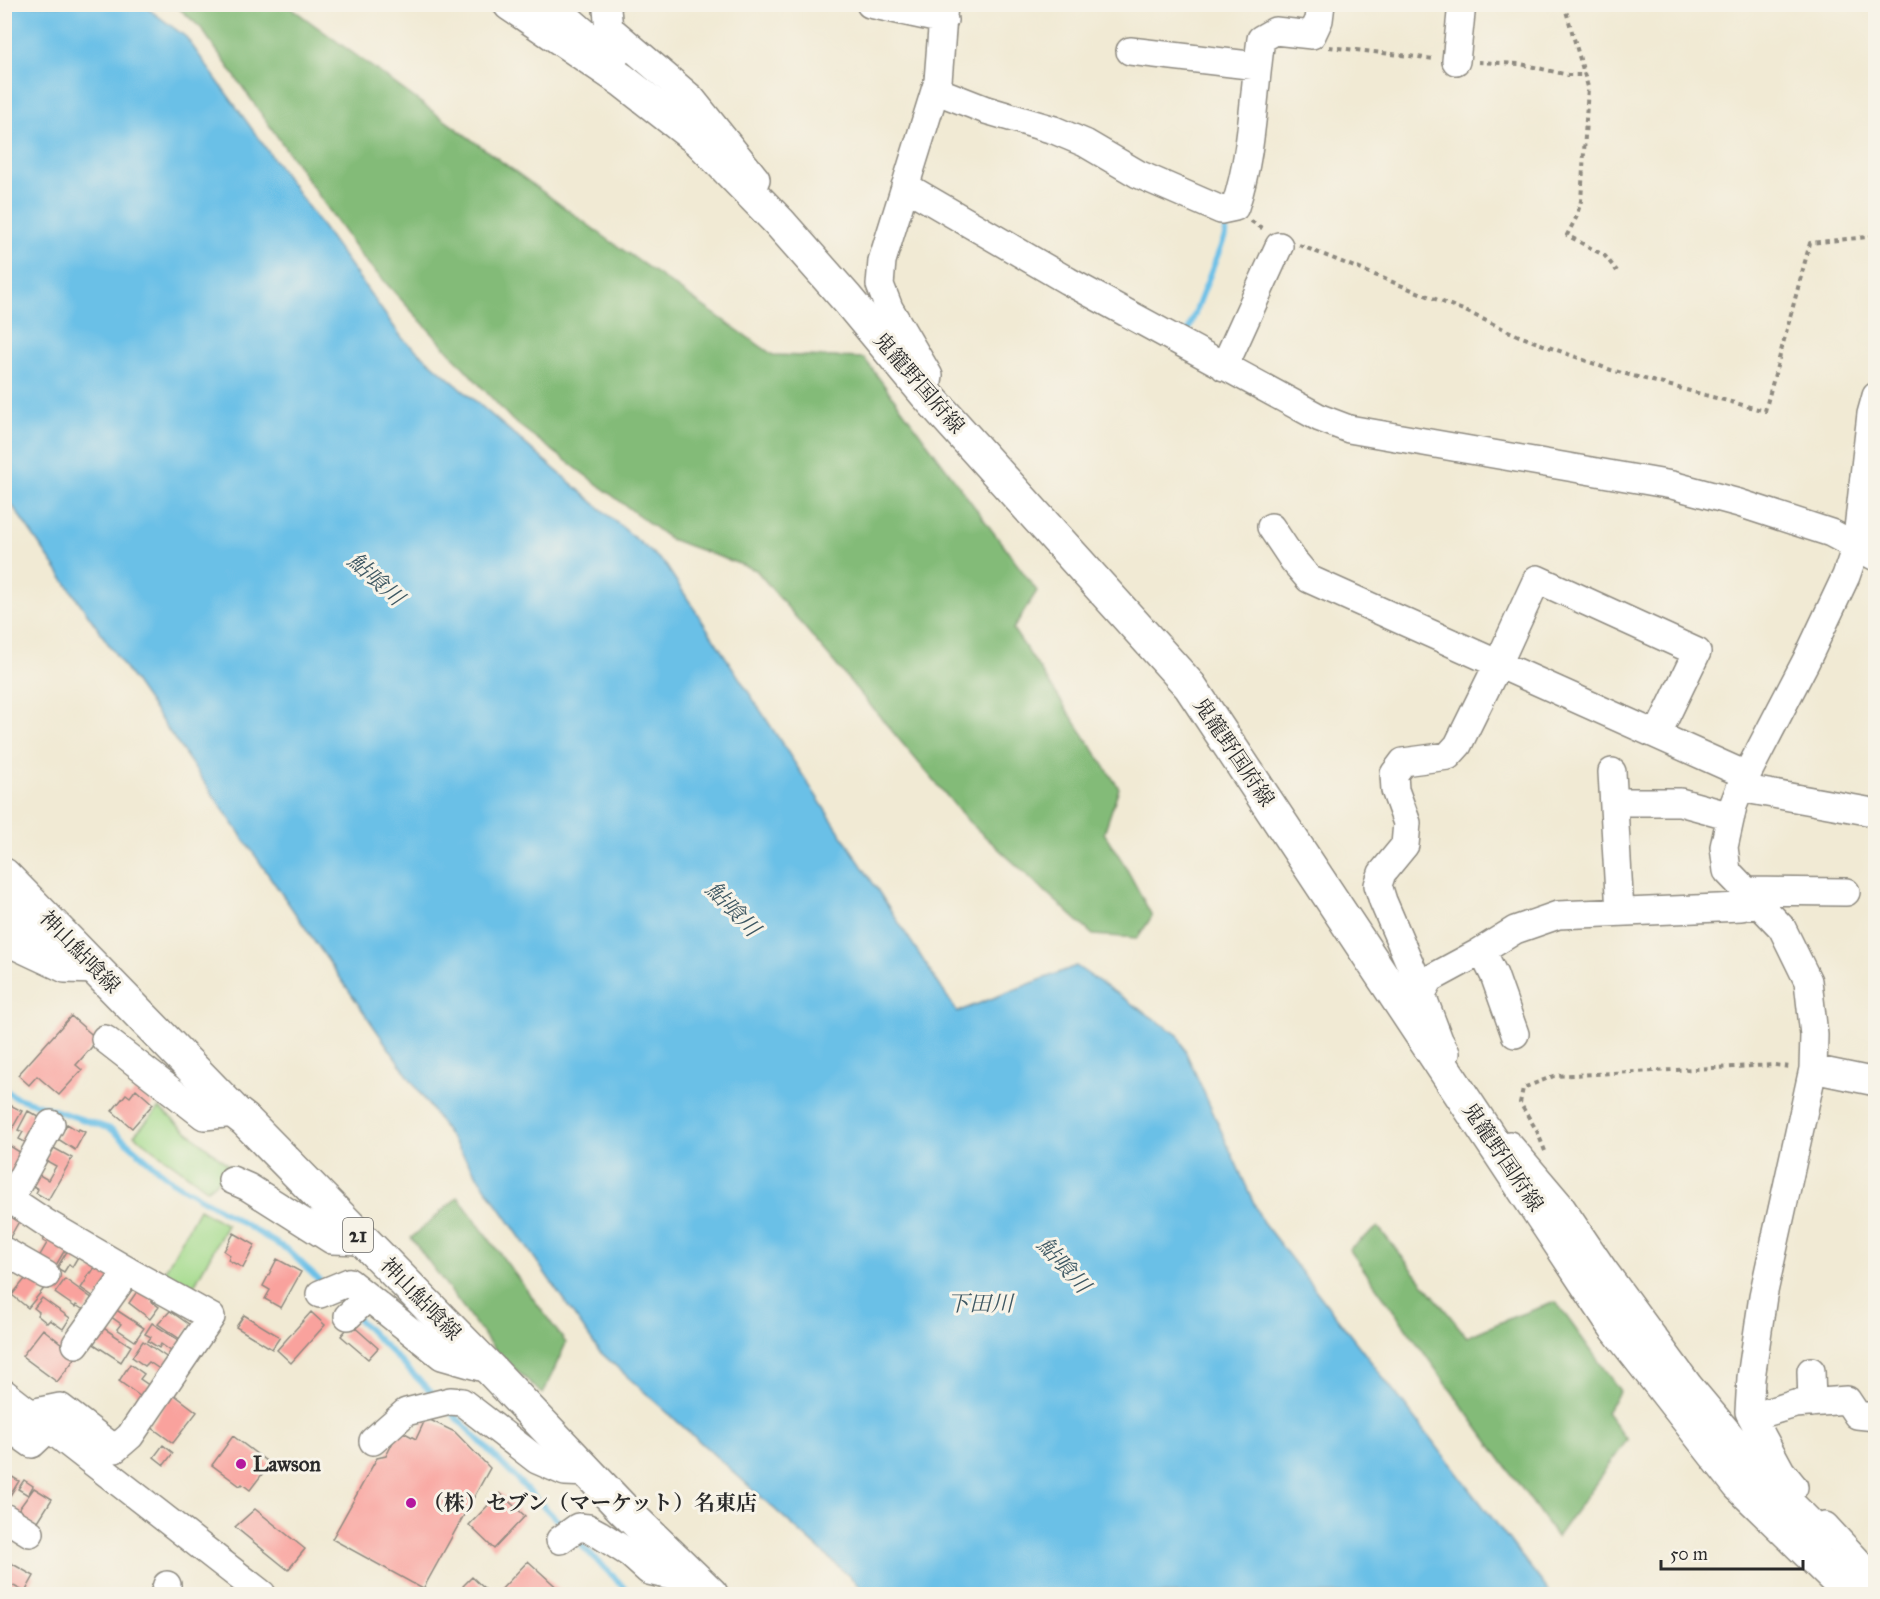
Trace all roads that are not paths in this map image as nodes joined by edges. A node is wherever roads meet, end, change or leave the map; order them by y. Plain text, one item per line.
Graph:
1 (510, 4) edge
2 (552, 4) edge
3 (608, 4) edge
4 (870, 4) edge
5 (1321, 4) edge
6 (1461, 4) edge
7 (944, 12) edge
8 (1130, 51) dead end
9 (1456, 61) dead end
10 (1257, 66) junction
11 (612, 74) junction
12 (935, 90) junction
13 (905, 186) junction
14 (784, 228) junction
15 (1282, 242) road end
16 (1224, 366) junction
17 (926, 394) junction
18 (1875, 396) edge
19 (1271, 527) dead end
20 (1866, 552) edge
21 (1498, 664) junction
22 (1657, 735) junction
23 (1612, 772) dead end
24 (1743, 781) junction
25 (1614, 802) junction
26 (1867, 812) dead end
27 (1731, 816) junction
28 (4, 875) edge
29 (1846, 892) dead end
30 (1753, 897) junction
31 (4, 909) edge
32 (1620, 912) junction
33 (4, 933) edge
34 (65, 937) junction
35 (1482, 951) junction
36 (98, 970) junction
37 (1422, 994) junction
38 (1515, 1034) dead end
39 (105, 1039) dead end
40 (1813, 1069) junction
41 (1875, 1082) edge
42 (1460, 1093) junction
43 (236, 1113) junction
44 (51, 1124) dead end
45 (232, 1180) dead end
46 (7, 1197) edge
47 (364, 1241) junction
48 (4, 1251) edge
49 (128, 1271) junction
50 (46, 1275) dead end
51 (358, 1290) junction
52 (320, 1294) dead end
53 (348, 1316) dead end
54 (76, 1344) dead end
55 (491, 1370) junction
56 (1810, 1371) dead end
57 (4, 1393) edge
58 (1812, 1403) junction
59 (1875, 1417) edge
60 (1752, 1418) junction
61 (40, 1421) junction
62 (4, 1424) edge
63 (373, 1441) dead end
64 (589, 1473) junction
65 (4, 1517) edge
66 (30, 1533) dead end
67 (569, 1533) dead end
68 (1836, 1539) junction
69 (1875, 1581) edge
70 (705, 1588) edge
71 (262, 1594) edge
72 (1851, 1594) edge

1 - 11 main road, 鬼籠野国府線
2 - 11 street
3 - 14 street
4 - 7 street
5 - 10 street
6 - 9 street
7 - 12 street
8 - 10 street
10 - 12 street
11 - 14 main road, 鬼籠野国府線
12 - 13 street
13 - 16 street
13 - 17 street
14 - 17 main road, 鬼籠野国府線
15 - 16 street
16 - 20 street
17 - 42 main road, 鬼籠野国府線
18 - 20 street
19 - 21 street
20 - 24 street
21 - 22 street
21 - 22 street
21 - 37 street
22 - 24 street
23 - 25 street
24 - 26 street
24 - 27 street
25 - 27 street
25 - 32 street
27 - 30 street
28 - 34 main road, 神山鮎喰線 / 21
29 - 30 street
30 - 32 street
30 - 40 street
31 - 34 street
32 - 35 street
33 - 36 street
34 - 36 main road, 神山鮎喰線 / 21
35 - 37 street
35 - 38 street
36 - 43 main road, 神山鮎喰線 / 21
37 - 42 street
39 - 43 street
40 - 41 street
40 - 60 street
42 - 68 street
42 - 72 main road, 鬼籠野国府線
43 - 47 main road, 神山鮎喰線 / 21
44 - 46 street
45 - 47 street
46 - 49 street
47 - 55 main road, 神山鮎喰線 / 21
48 - 50 street
49 - 54 street
49 - 61 street
51 - 52 street
51 - 53 street
51 - 55 street
55 - 64 main road, 神山鮎喰線 / 21
56 - 58 street
57 - 61 street
58 - 59 street
58 - 60 street
60 - 68 street
61 - 62 street
61 - 71 street
63 - 64 street
64 - 70 main road, 神山鮎喰線 / 21
65 - 66 street
67 - 70 street
68 - 69 street

